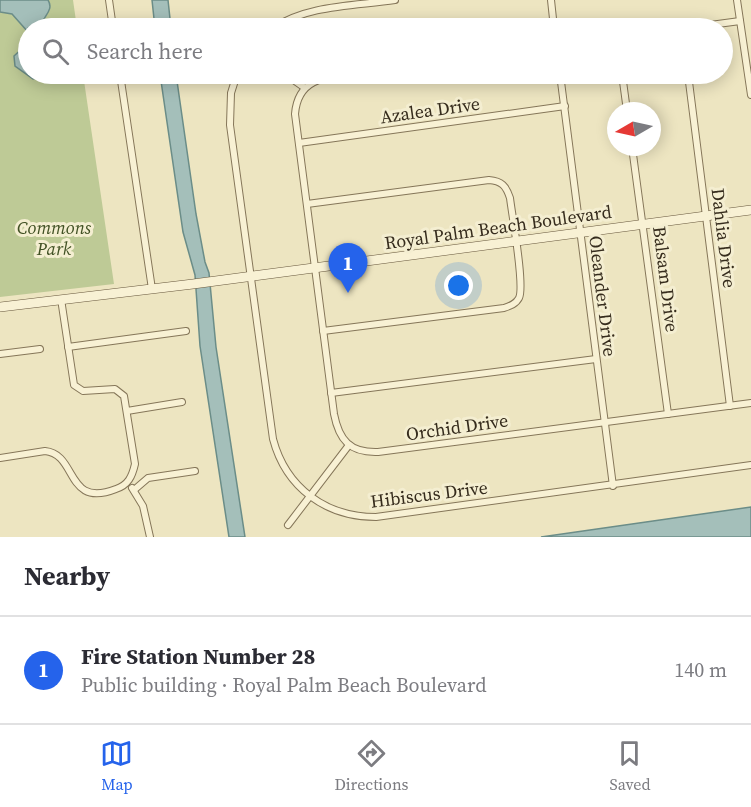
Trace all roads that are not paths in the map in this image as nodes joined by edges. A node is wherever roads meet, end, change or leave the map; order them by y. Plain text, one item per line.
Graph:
1 (109, 0) edge
2 (395, 0) edge
3 (550, 0) edge
4 (737, 0) edge
5 (112, 18) edge
6 (292, 18) edge
7 (553, 18) edge
8 (740, 21) junction
9 (733, 22) edge
10 (121, 84) edge
11 (234, 84) edge
12 (299, 84) edge
13 (312, 84) edge
14 (562, 84) edge
15 (623, 84) edge
16 (689, 84) edge
17 (305, 88) junction
18 (751, 95) edge
19 (626, 102) edge
20 (565, 106) junction
21 (299, 143) junction
22 (634, 156) edge
23 (307, 204) junction
24 (751, 210) edge
25 (707, 217) junction
26 (644, 224) junction
27 (580, 233) junction
28 (515, 241) junction
29 (316, 268) junction
30 (252, 276) junction
31 (152, 289) junction
32 (61, 299) junction
33 (0, 307) edge
34 (186, 331) dead end
35 (323, 332) junction
36 (68, 347) junction
37 (40, 349) dead end
38 (0, 354) edge
39 (596, 358) junction
40 (332, 393) junction
41 (182, 402) dead end
42 (751, 403) edge
43 (730, 406) junction
44 (127, 411) junction
45 (668, 414) junction
46 (605, 422) junction
47 (349, 445) junction
48 (0, 458) edge
49 (751, 465) edge
50 (195, 471) dead end
51 (126, 483) junction
52 (613, 486) junction
53 (134, 490) junction
54 (310, 497) junction
55 (288, 525) dead end
56 (150, 537) edge

1 - 5 street
2 - 6 street
3 - 7 street
4 - 8 street
8 - 9 street
8 - 18 street
10 - 31 street
11 - 30 street, Hibiscus Drive
12 - 17 street
13 - 17 street
14 - 20 street, Oleander Drive
15 - 19 street
16 - 25 street, Dahlia Drive
17 - 21 street
20 - 21 street, Azalea Drive
20 - 27 street, Oleander Drive
21 - 23 street
22 - 26 street, Balsam Drive
23 - 28 street
23 - 29 street
24 - 25 street, Royal Palm Beach Boulevard
25 - 26 street, Royal Palm Beach Boulevard
25 - 43 street, Dahlia Drive
26 - 27 street, Royal Palm Beach Boulevard
26 - 45 street, Balsam Drive
27 - 28 street, Royal Palm Beach Boulevard
27 - 39 street, Oleander Drive
28 - 29 street, Royal Palm Beach Boulevard
28 - 35 street
29 - 30 street, Royal Palm Beach Boulevard
29 - 35 street
30 - 31 street, Royal Palm Beach Boulevard
30 - 54 street, Hibiscus Drive
31 - 32 street, Royal Palm Beach Boulevard
32 - 33 street, Royal Palm Beach Boulevard
32 - 36 street
34 - 36 street
35 - 40 street
36 - 44 street
37 - 38 street
39 - 40 street
39 - 46 street, Oleander Drive
40 - 47 street
41 - 44 street
42 - 43 street, Orchid Drive
43 - 45 street, Orchid Drive
44 - 51 street
45 - 46 street, Orchid Drive
46 - 47 street, Orchid Drive
46 - 52 street, Oleander Drive
47 - 54 street
48 - 51 street
49 - 52 street, Hibiscus Drive
50 - 53 street
51 - 53 street
52 - 54 street, Hibiscus Drive
53 - 56 street
54 - 55 street

